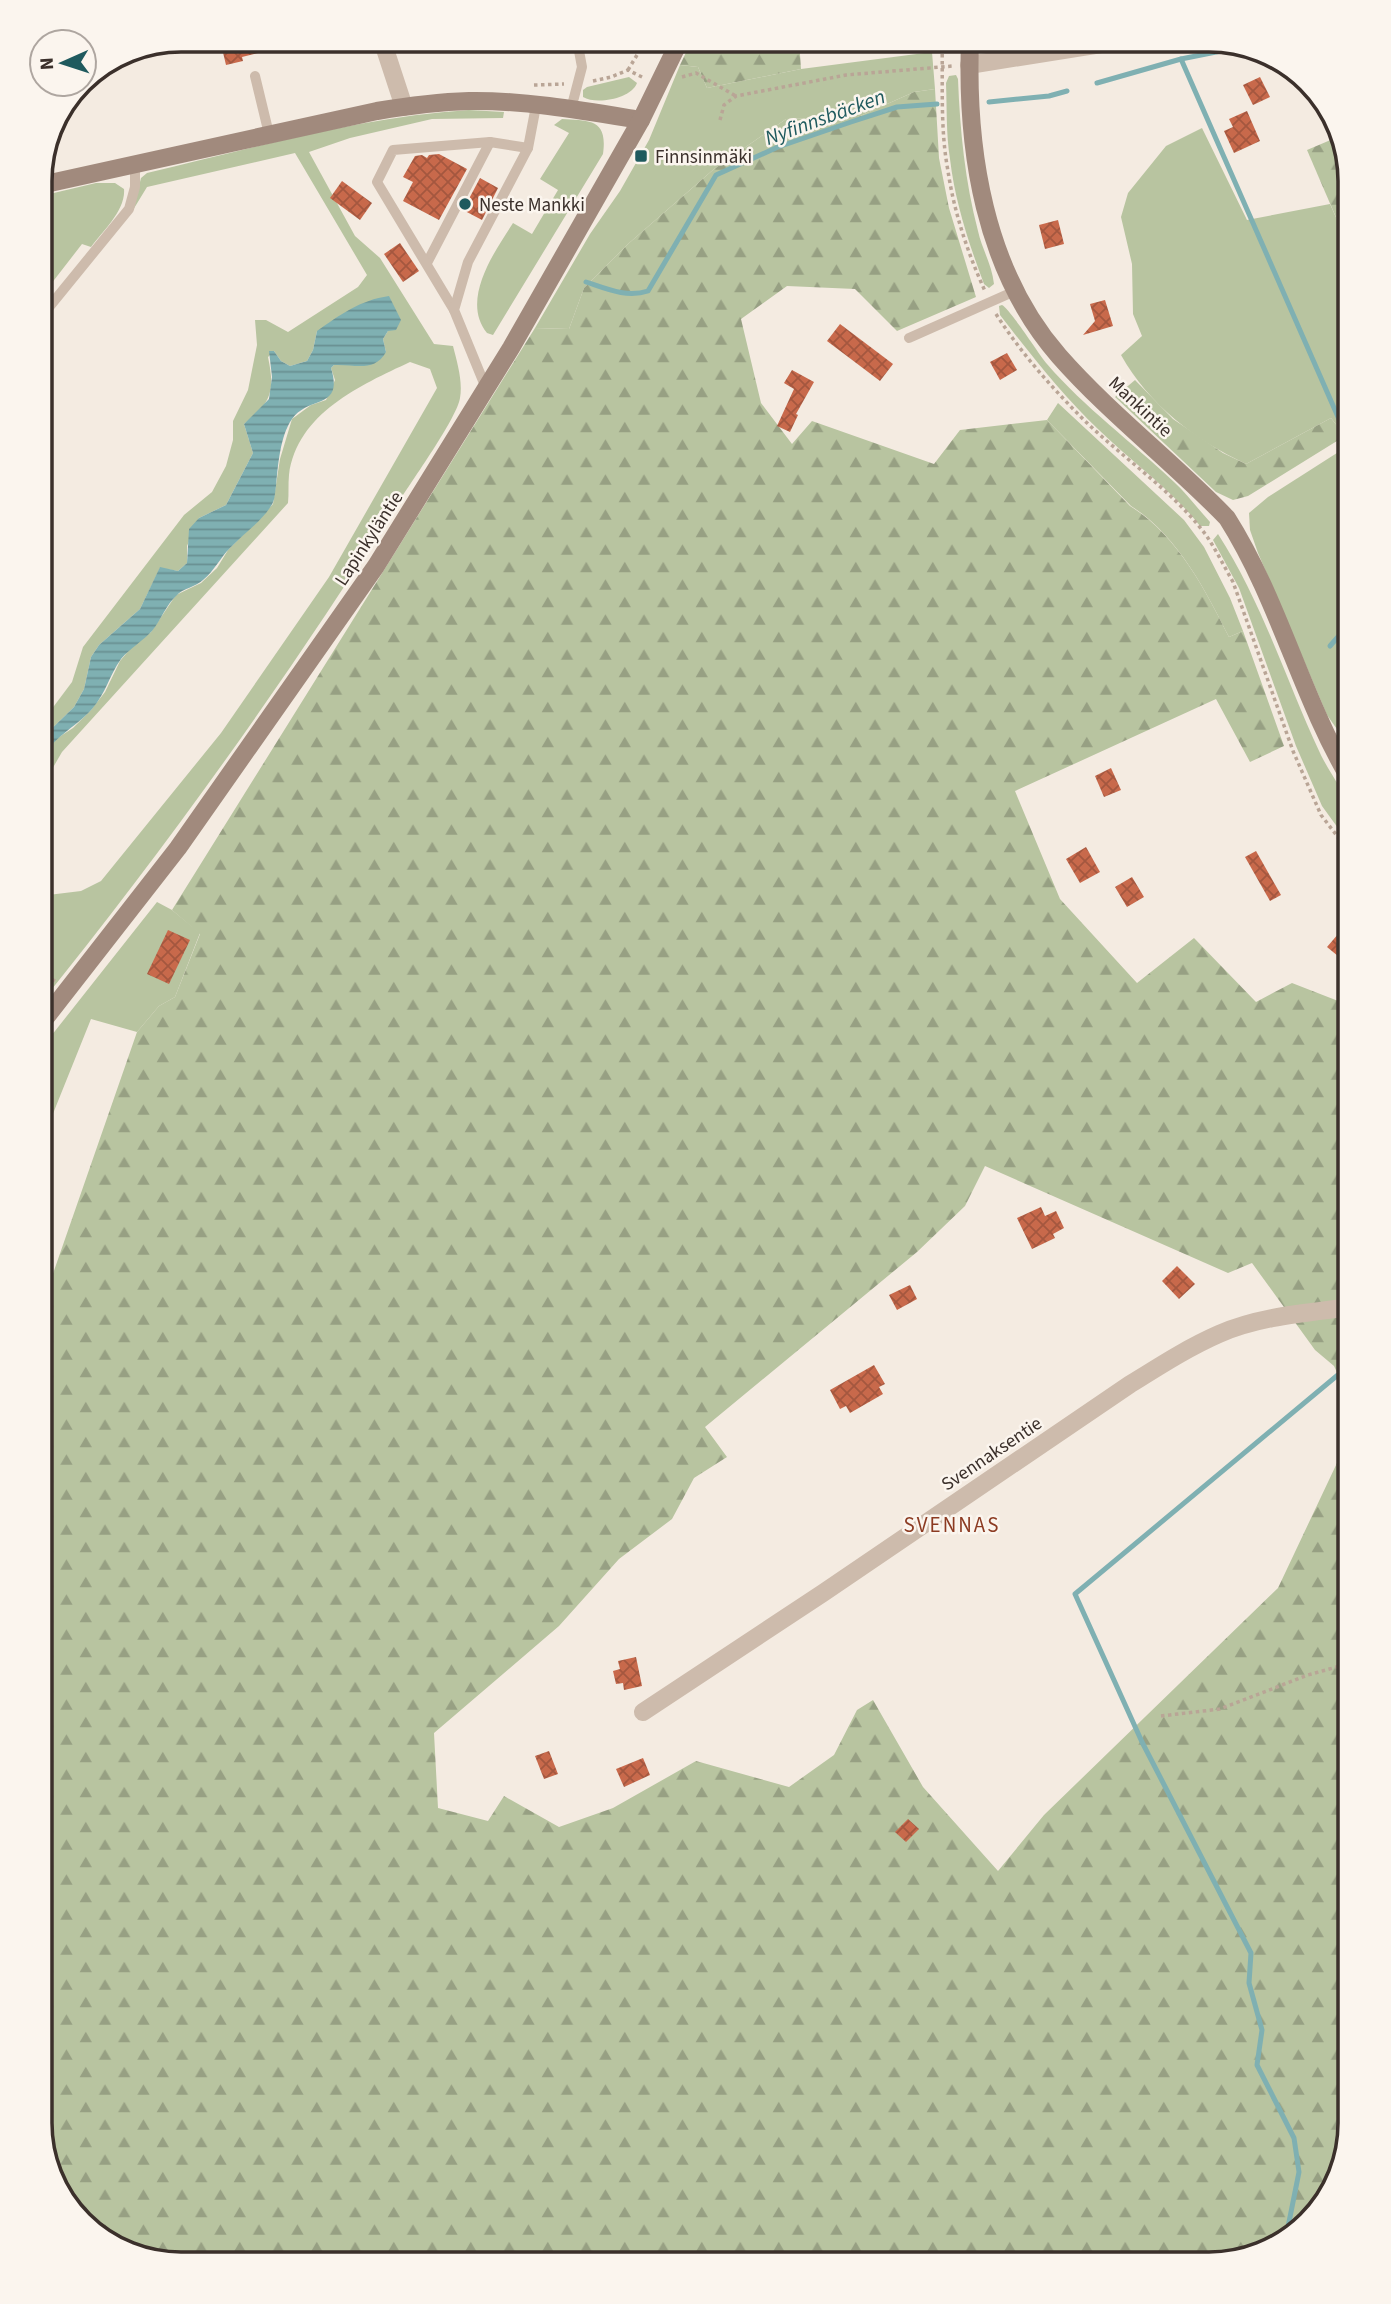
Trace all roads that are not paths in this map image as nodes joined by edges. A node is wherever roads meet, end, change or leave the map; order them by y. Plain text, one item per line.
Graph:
1 (386, 52) edge
2 (580, 52) edge
3 (674, 52) edge
4 (969, 53) edge
5 (1046, 53) edge
6 (969, 65) junction
7 (255, 76) dead end
8 (536, 106) junction
9 (404, 107) junction
10 (571, 109) junction
11 (641, 120) junction
12 (269, 134) junction
13 (490, 142) junction
14 (528, 148) junction
15 (135, 163) junction
16 (53, 182) edge
17 (427, 263) junction
18 (1015, 291) junction
19 (53, 301) edge
20 (454, 310) junction
21 (909, 338) dead end
22 (486, 388) junction
23 (1338, 755) edge
24 (53, 1010) edge
25 (1338, 1309) edge
26 (642, 1712) dead end

1 - 9 street
2 - 10 lane
3 - 11 street, Lapinkyläntie
4 - 6 street, Mankintie
5 - 6 street
6 - 18 street, Mankintie
7 - 12 lane
8 - 9 street
8 - 10 street
8 - 14 lane
9 - 12 street
10 - 11 street
11 - 22 street, Lapinkyläntie
12 - 15 street
13 - 14 lane
13 - 17 lane
13 - 17 lane
14 - 20 lane
15 - 16 street
15 - 19 lane
17 - 20 lane
18 - 21 lane
18 - 23 street, Mankintie
20 - 22 lane
22 - 24 street, Lapinkyläntie
25 - 26 street, Svennaksentie

